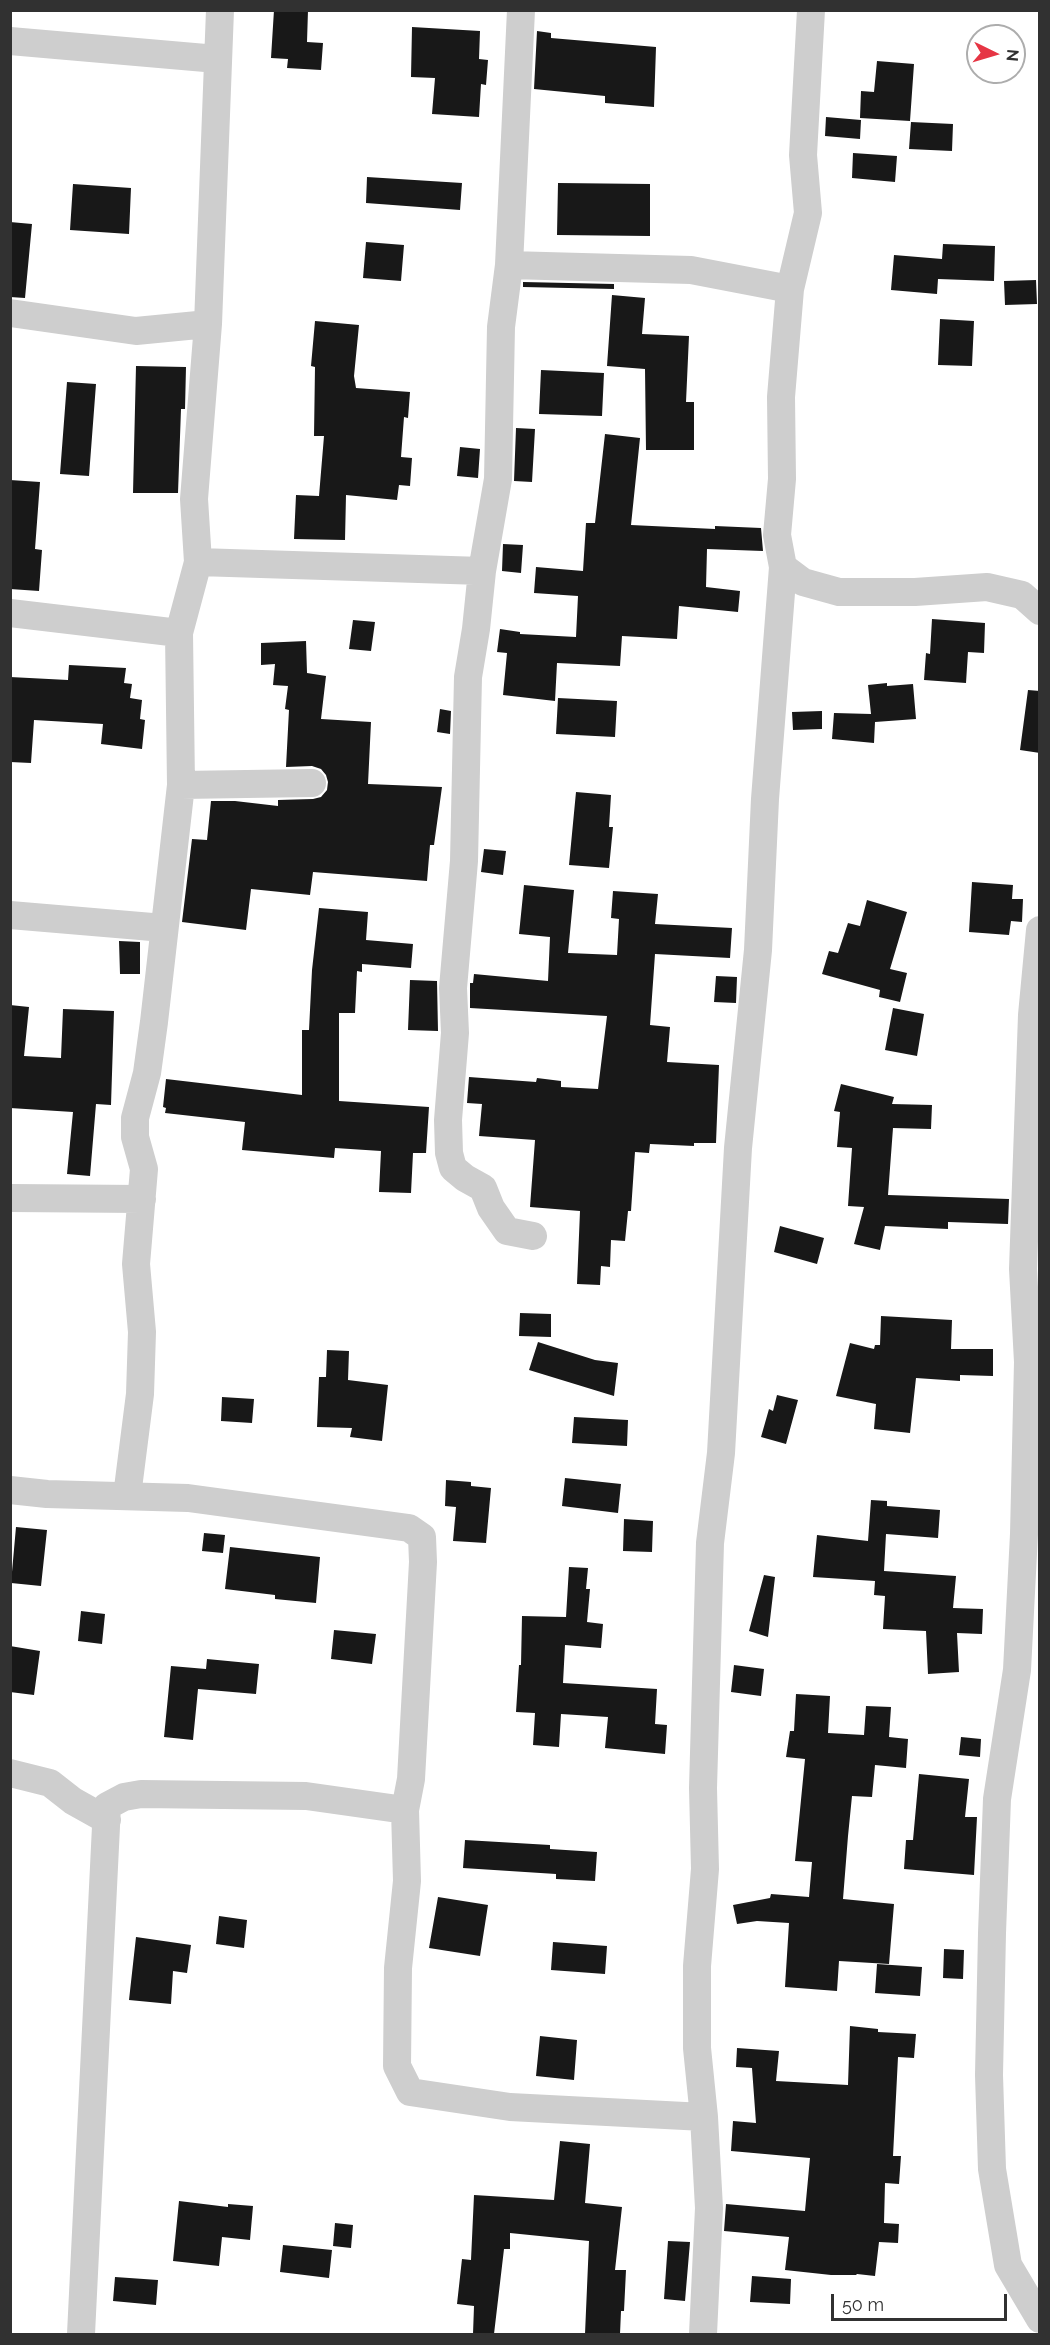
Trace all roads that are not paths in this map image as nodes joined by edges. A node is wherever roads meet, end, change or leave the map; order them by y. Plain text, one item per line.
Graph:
1 (220, 10) edge
2 (521, 10) edge
3 (811, 10) edge
4 (10, 41) edge
5 (217, 59) junction
6 (509, 265) junction
7 (790, 289) junction
8 (10, 313) edge
9 (208, 324) junction
10 (198, 562) junction
11 (783, 567) junction
12 (482, 571) junction
13 (1040, 611) edge
14 (10, 613) edge
15 (179, 633) junction
16 (312, 783) dead end
17 (181, 785) junction
18 (10, 915) edge
19 (164, 928) junction
20 (1040, 930) edge
21 (10, 1198) edge
22 (142, 1199) junction
23 (533, 1236) dead end
24 (10, 1490) edge
25 (127, 1496) junction
26 (10, 1773) edge
27 (405, 1810) junction
28 (107, 1820) junction
29 (704, 2117) junction
30 (1040, 2319) edge
31 (81, 2334) edge
32 (703, 2334) edge

1 - 5 street
2 - 6 street
3 - 7 street
4 - 5 street
5 - 9 street
6 - 7 street
6 - 12 street
7 - 11 street
8 - 9 street
9 - 10 street
10 - 12 street
10 - 15 street
11 - 13 street
11 - 29 street
12 - 23 street
14 - 15 street
15 - 17 street
16 - 17 street
17 - 19 street
18 - 19 street
19 - 22 street
20 - 30 street
21 - 22 street
22 - 25 street
24 - 25 street
25 - 27 street
26 - 28 street
27 - 28 street
27 - 29 street
28 - 31 street
29 - 32 street

